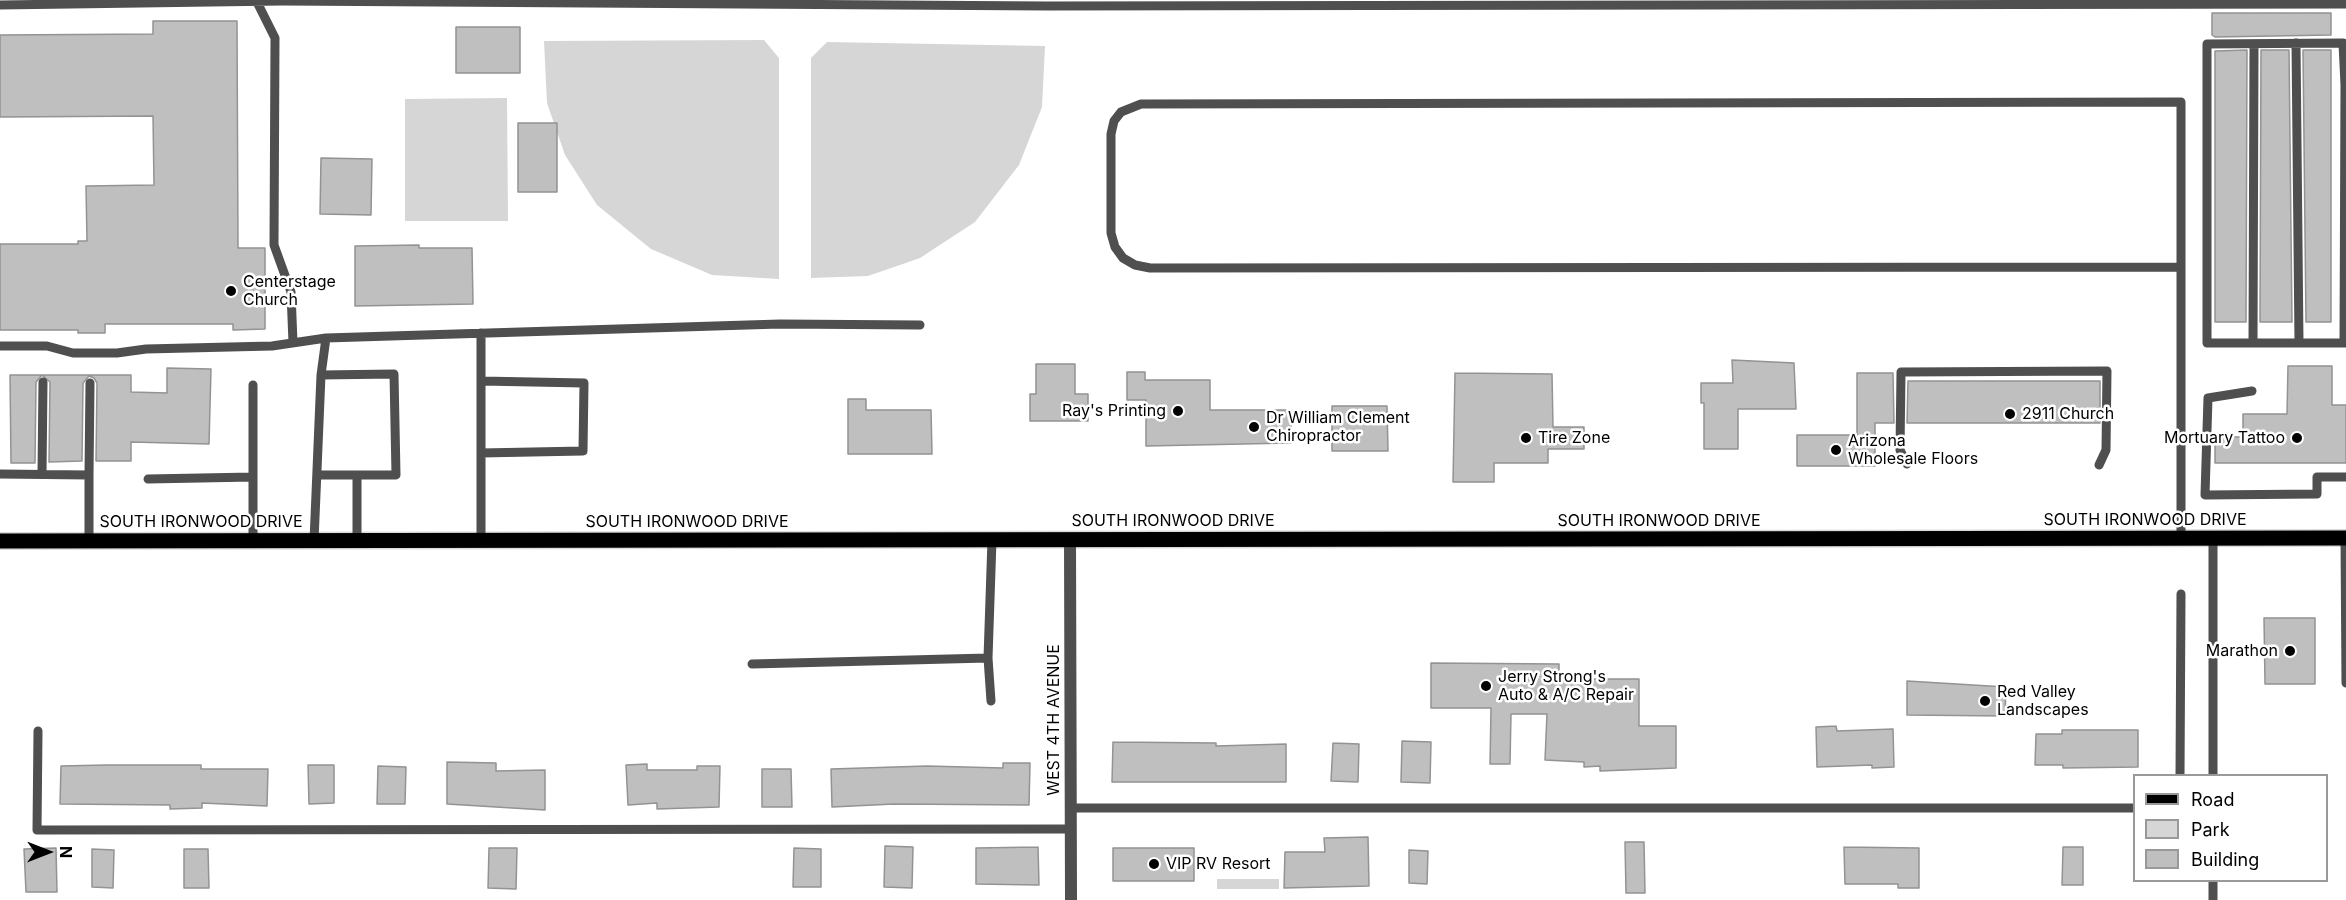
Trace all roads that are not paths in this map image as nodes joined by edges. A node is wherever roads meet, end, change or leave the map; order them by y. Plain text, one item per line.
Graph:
1 (257, 2) junction
2 (2187, 2) edge
3 (2346, 4) edge
4 (0, 5) edge
5 (2296, 43) junction
6 (2254, 44) junction
7 (2181, 267) junction
8 (920, 325) dead end
9 (480, 333) junction
10 (326, 338) junction
11 (293, 343) junction
12 (2253, 343) junction
13 (2299, 343) junction
14 (2345, 343) edge
15 (0, 346) edge
16 (321, 375) junction
17 (480, 381) junction
18 (43, 382) dead end
19 (90, 383) dead end
20 (254, 385) dead end
21 (2252, 391) dead end
22 (481, 453) junction
23 (1907, 464) dead end
24 (2099, 465) dead end
25 (0, 474) edge
26 (42, 474) junction
27 (89, 475) junction
28 (317, 475) junction
29 (357, 475) junction
30 (254, 477) junction
31 (2346, 477) edge
32 (148, 479) dead end
33 (2181, 538) junction
34 (2213, 538) junction
35 (2345, 538) edge
36 (89, 540) junction
37 (481, 540) junction
38 (992, 540) junction
39 (1070, 540) junction
40 (0, 541) edge
41 (253, 541) junction
42 (314, 541) junction
43 (357, 541) junction
44 (2181, 594) dead end
45 (2345, 594) edge
46 (2346, 641) edge
47 (988, 658) junction
48 (752, 664) dead end
49 (2346, 683) edge
50 (992, 701) dead end
51 (38, 731) dead end
52 (2180, 774) edge
53 (2213, 774) edge
54 (1071, 808) junction
55 (2133, 808) edge
56 (1071, 829) junction
57 (2213, 882) edge
58 (1071, 900) edge
59 (2213, 900) edge

1 - 2 lane
1 - 4 lane
1 - 11 lane
2 - 3 lane
5 - 6 lane
5 - 13 lane
5 - 14 lane
6 - 12 lane
6 - 12 lane
7 - 7 lane
7 - 33 lane
8 - 9 lane
9 - 10 lane
9 - 17 lane
10 - 11 lane
10 - 16 lane
11 - 15 lane
12 - 13 lane
13 - 14 lane
16 - 28 lane
16 - 29 lane
17 - 22 lane
17 - 22 lane
18 - 26 lane
19 - 27 lane
20 - 30 lane
21 - 31 lane
22 - 37 lane
23 - 24 lane
25 - 26 lane
26 - 27 lane
27 - 36 lane
28 - 29 lane
28 - 42 lane
29 - 43 lane
30 - 32 lane
30 - 41 lane
33 - 34 main road, SOUTH IRONWOOD DRIVE
33 - 39 main road, SOUTH IRONWOOD DRIVE
34 - 35 main road, SOUTH IRONWOOD DRIVE
34 - 53 lane
35 - 45 lane
36 - 40 main road, SOUTH IRONWOOD DRIVE
36 - 41 main road, SOUTH IRONWOOD DRIVE
37 - 38 main road, SOUTH IRONWOOD DRIVE
37 - 43 main road, SOUTH IRONWOOD DRIVE
38 - 39 main road, SOUTH IRONWOOD DRIVE
38 - 47 lane
39 - 54 street, WEST 4TH AVENUE
41 - 42 main road, SOUTH IRONWOOD DRIVE
42 - 43 main road, SOUTH IRONWOOD DRIVE
44 - 52 lane
45 - 46 lane
46 - 49 lane
47 - 48 lane
47 - 50 lane
51 - 56 lane
54 - 55 lane
54 - 56 street, WEST 4TH AVENUE
56 - 58 street, WEST 4TH AVENUE
57 - 59 lane

